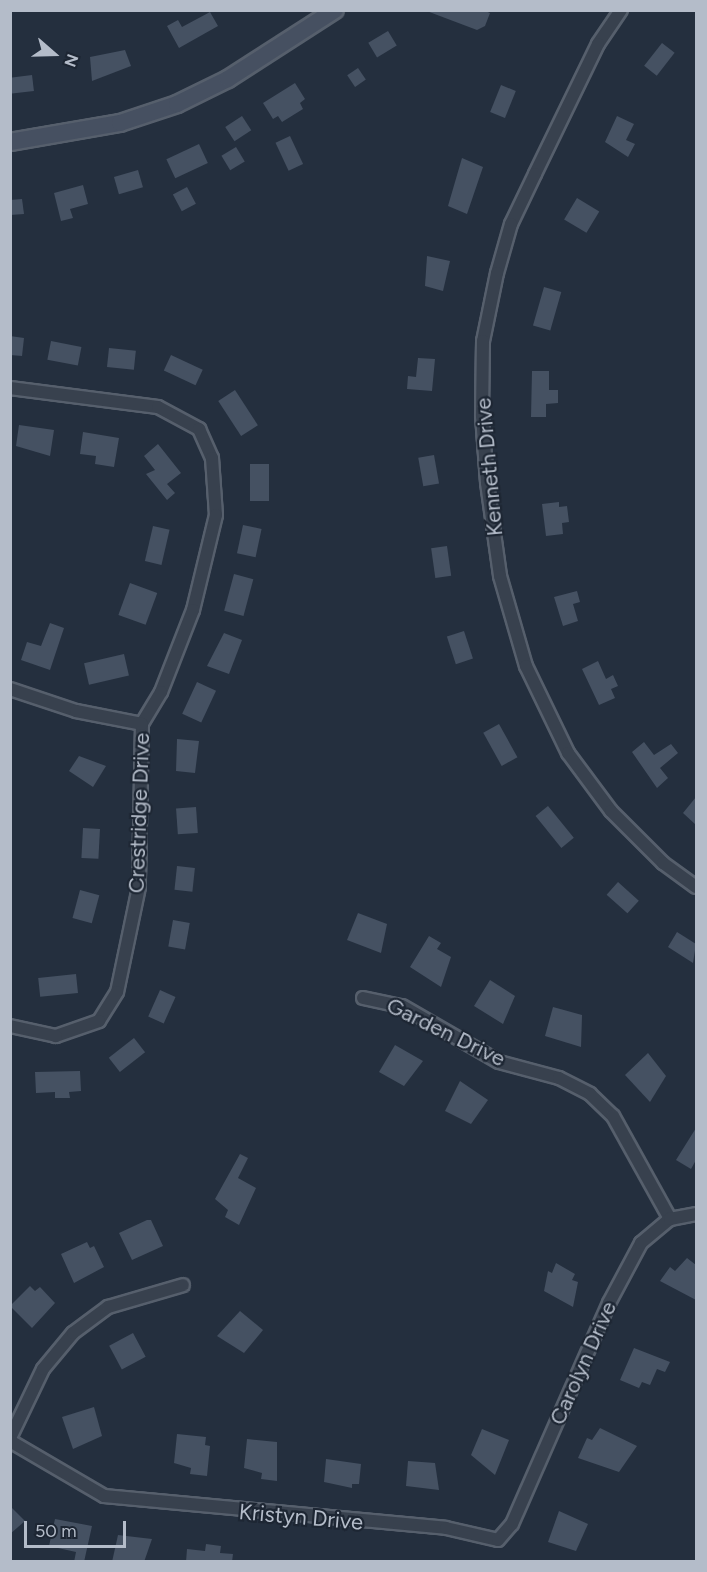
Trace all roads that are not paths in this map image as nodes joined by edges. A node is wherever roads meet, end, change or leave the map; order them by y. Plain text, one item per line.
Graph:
1 (335, 10) edge
2 (621, 10) edge
3 (10, 142) edge
4 (10, 388) edge
5 (10, 689) edge
6 (141, 724) junction
7 (696, 887) edge
8 (363, 998) dead end
9 (10, 1026) edge
10 (696, 1214) edge
11 (670, 1219) junction
12 (183, 1285) dead end
13 (10, 1440) edge
14 (498, 1540) joint

1 - 3 street
2 - 7 street, Kenneth Drive
4 - 6 street, Crestridge Drive
5 - 6 street
6 - 9 street, Crestridge Drive
8 - 11 street, Garden Drive
10 - 11 street, Carolyn Drive
11 - 14 street, Carolyn Drive
12 - 13 street
13 - 14 street, Kristyn Drive

